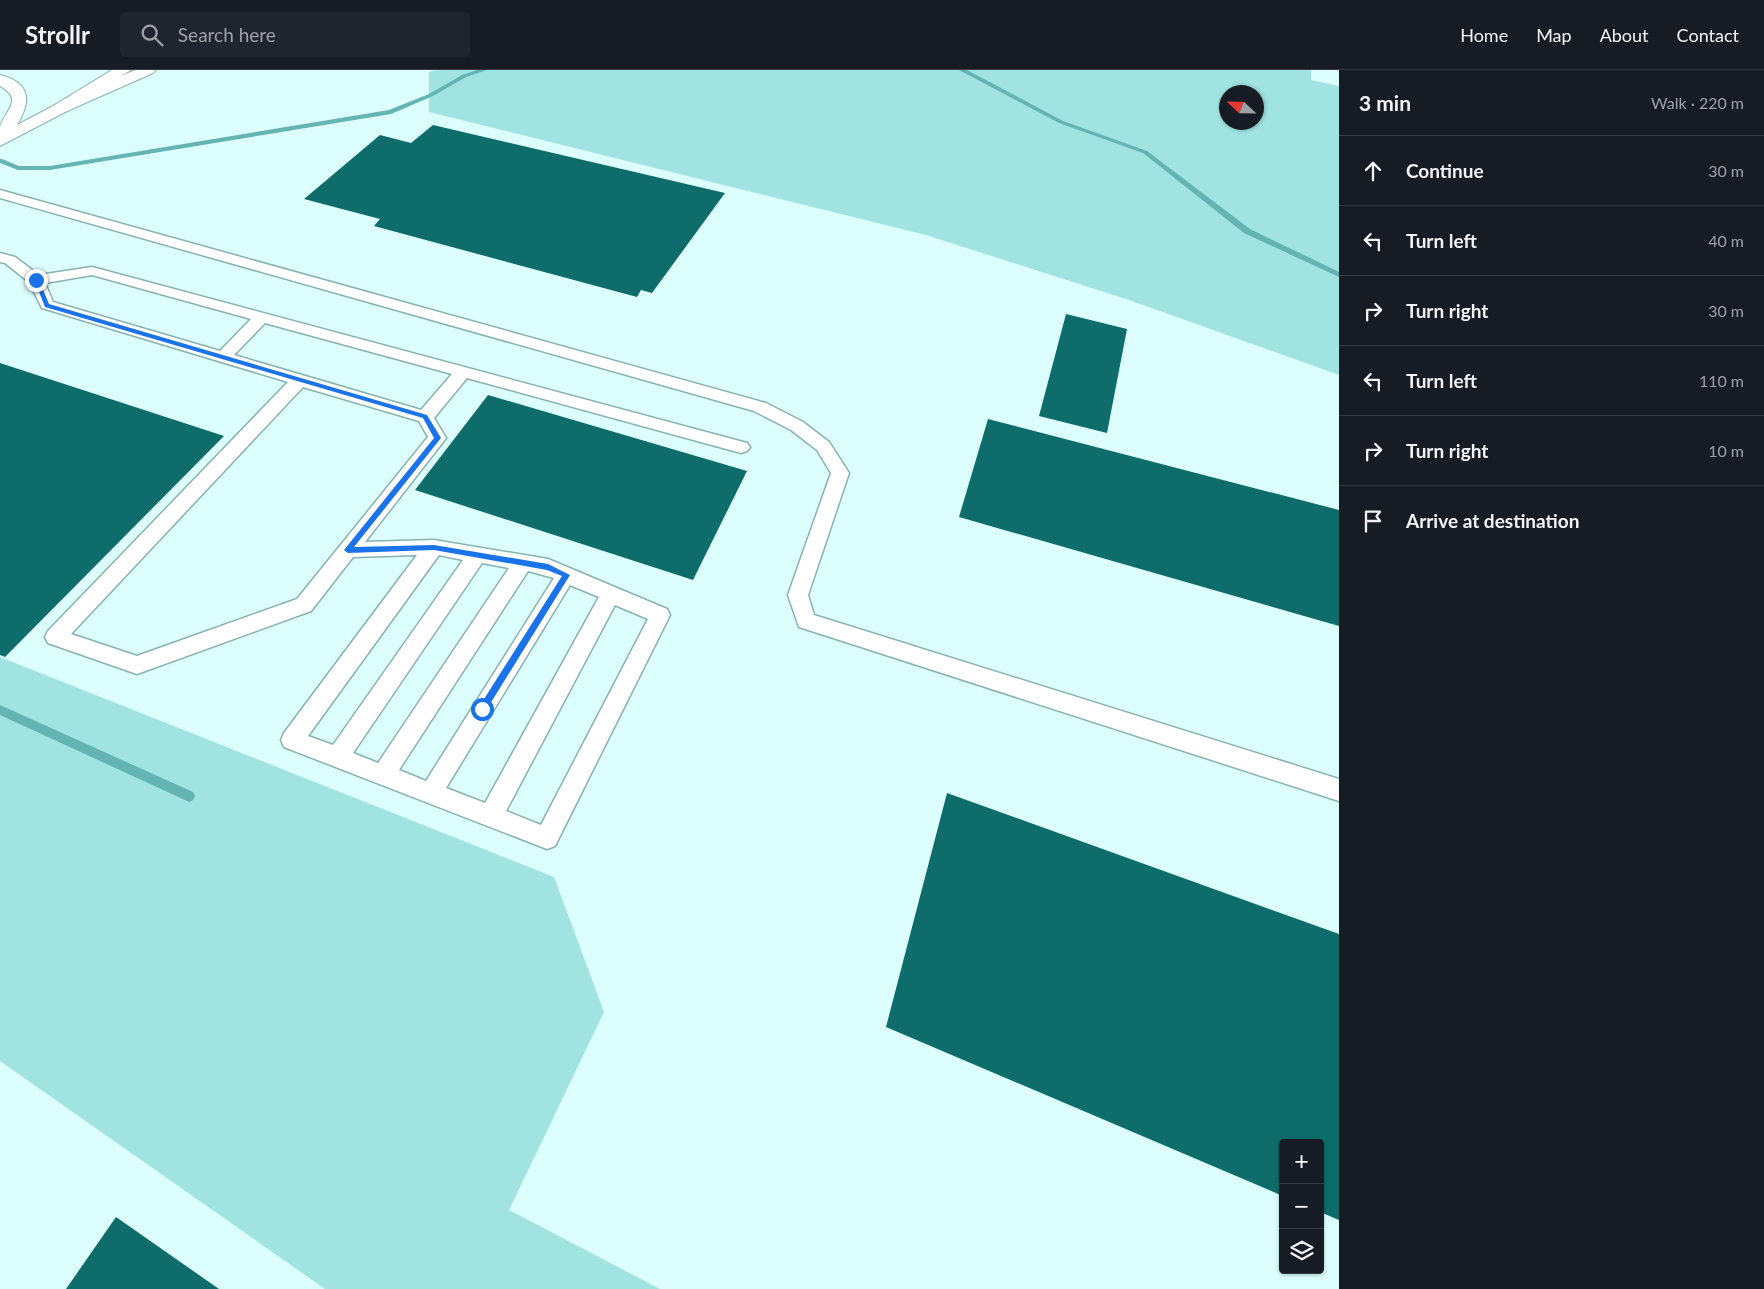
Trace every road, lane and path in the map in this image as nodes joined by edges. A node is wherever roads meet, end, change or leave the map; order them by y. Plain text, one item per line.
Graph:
1 (123, 70) edge
2 (148, 70) edge
3 (0, 80) edge
4 (58, 109) junction
5 (0, 140) edge
6 (0, 194) edge
7 (0, 257) edge
8 (36, 280) junction
9 (263, 316) junction
10 (222, 358) junction
11 (464, 372) junction
12 (300, 380) junction
13 (425, 417) junction
14 (741, 448) dead end
15 (434, 548) junction
16 (348, 550) junction
17 (477, 555) junction
18 (523, 563) junction
19 (566, 575) junction
20 (612, 594) junction
21 (338, 758) junction
22 (383, 775) junction
23 (1339, 790) edge
24 (430, 794) junction
25 (490, 817) junction

1 - 4 main road
2 - 4 main road
3 - 5 main road
4 - 5 main road
6 - 23 lane
7 - 8 lane
8 - 9 lane
8 - 10 lane
9 - 10 lane
9 - 11 lane
10 - 12 lane
11 - 13 lane
11 - 14 lane
12 - 13 lane
12 - 16 lane
13 - 16 lane
15 - 16 lane
15 - 17 lane
15 - 21 lane
17 - 18 lane
17 - 21 lane
18 - 19 lane
18 - 22 lane
19 - 20 lane
19 - 24 lane
20 - 25 lane
20 - 25 lane
21 - 22 lane
22 - 24 lane
24 - 25 lane

